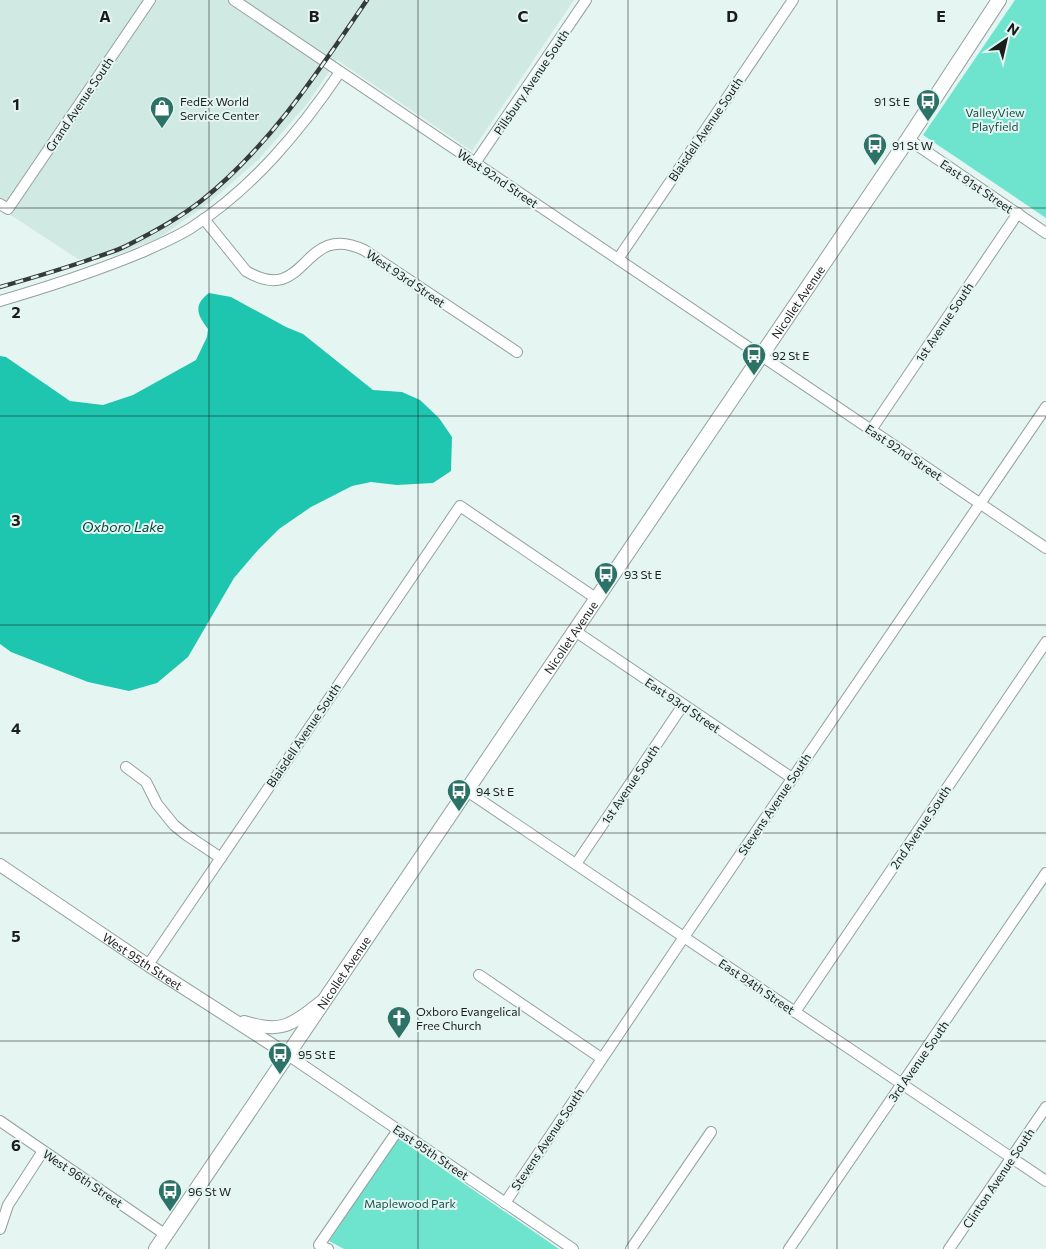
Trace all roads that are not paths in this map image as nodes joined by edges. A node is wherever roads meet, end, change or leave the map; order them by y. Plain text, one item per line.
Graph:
1 (150, 0) edge
2 (234, 0) edge
3 (586, 0) edge
4 (793, 0) edge
5 (999, 0) edge
6 (340, 72) junction
7 (908, 139) junction
8 (475, 163) junction
9 (4, 206) edge
10 (1018, 214) junction
11 (204, 219) junction
12 (1046, 233) edge
13 (618, 259) junction
14 (0, 301) edge
15 (517, 352) dead end
16 (762, 356) junction
17 (1046, 407) edge
18 (871, 430) junction
19 (980, 504) junction
20 (1046, 548) edge
21 (597, 599) junction
22 (575, 631) junction
23 (1046, 642) edge
24 (684, 704) junction
25 (126, 766) dead end
26 (792, 778) junction
27 (467, 791) junction
28 (221, 858) junction
29 (576, 864) junction
30 (0, 865) edge
31 (1046, 874) edge
32 (684, 937) junction
33 (148, 965) junction
34 (479, 975) dead end
35 (327, 998) junction
36 (795, 1012) junction
37 (227, 1017) junction
38 (288, 1055) junction
39 (602, 1058) junction
40 (903, 1084) junction
41 (1046, 1107) edge
42 (0, 1121) edge
43 (398, 1130) junction
44 (711, 1132) dead end
45 (43, 1151) junction
46 (1011, 1158) junction
47 (1046, 1181) edge
48 (505, 1203) junction
49 (0, 1229) edge
50 (166, 1235) junction
51 (323, 1247) edge
52 (156, 1249) edge
53 (574, 1249) edge
54 (631, 1249) edge
55 (789, 1249) edge
56 (949, 1249) edge

1 - 9 street, Grand Avenue South
2 - 6 street, West 92nd Street
3 - 8 street, Pillsbury Avenue South
4 - 13 street, Blaisdell Avenue South
5 - 7 main road, Nicollet Avenue
6 - 8 street, West 92nd Street
6 - 11 street
7 - 10 street, East 91st Street
7 - 16 main road, Nicollet Avenue
8 - 13 street, West 92nd Street
10 - 12 street, East 91st Street
10 - 18 street, 1st Avenue South
11 - 14 street
11 - 15 street, West 93rd Street
13 - 16 street, West 92nd Street
16 - 18 street, East 92nd Street
16 - 21 main road, Nicollet Avenue
17 - 19 street, Stevens Avenue South
18 - 19 street, East 92nd Street
19 - 20 street, East 92nd Street
19 - 26 street, Stevens Avenue South
21 - 22 main road, Nicollet Avenue
21 - 28 street, Blaisdell Avenue South
22 - 24 street, East 93rd Street
22 - 27 main road, Nicollet Avenue
23 - 36 street, 2nd Avenue South
24 - 26 street, East 93rd Street
24 - 29 street, 1st Avenue South
25 - 28 street
26 - 32 street, Stevens Avenue South
27 - 29 street, East 94th Street
27 - 35 main road, Nicollet Avenue
28 - 33 street, Blaisdell Avenue South
29 - 32 street, East 94th Street
30 - 33 street, West 95th Street
31 - 40 street, 3rd Avenue South
32 - 36 street, East 94th Street
32 - 39 street, Stevens Avenue South
33 - 37 street, West 95th Street
34 - 39 street
35 - 37 street
35 - 38 main road, Nicollet Avenue
36 - 40 street, East 94th Street
37 - 38 street, West 95th Street
38 - 43 street, East 95th Street
38 - 50 main road, Nicollet Avenue
39 - 48 street, Stevens Avenue South
40 - 46 street, East 94th Street
40 - 55 street, 3rd Avenue South
41 - 46 street, Clinton Avenue South
42 - 45 street, West 96th Street
43 - 48 street, East 95th Street
43 - 51 street
44 - 54 street
45 - 49 street
45 - 50 street, West 96th Street
46 - 47 street, East 94th Street
46 - 56 street, Clinton Avenue South
48 - 53 street, East 95th Street
50 - 52 main road, Nicollet Avenue

